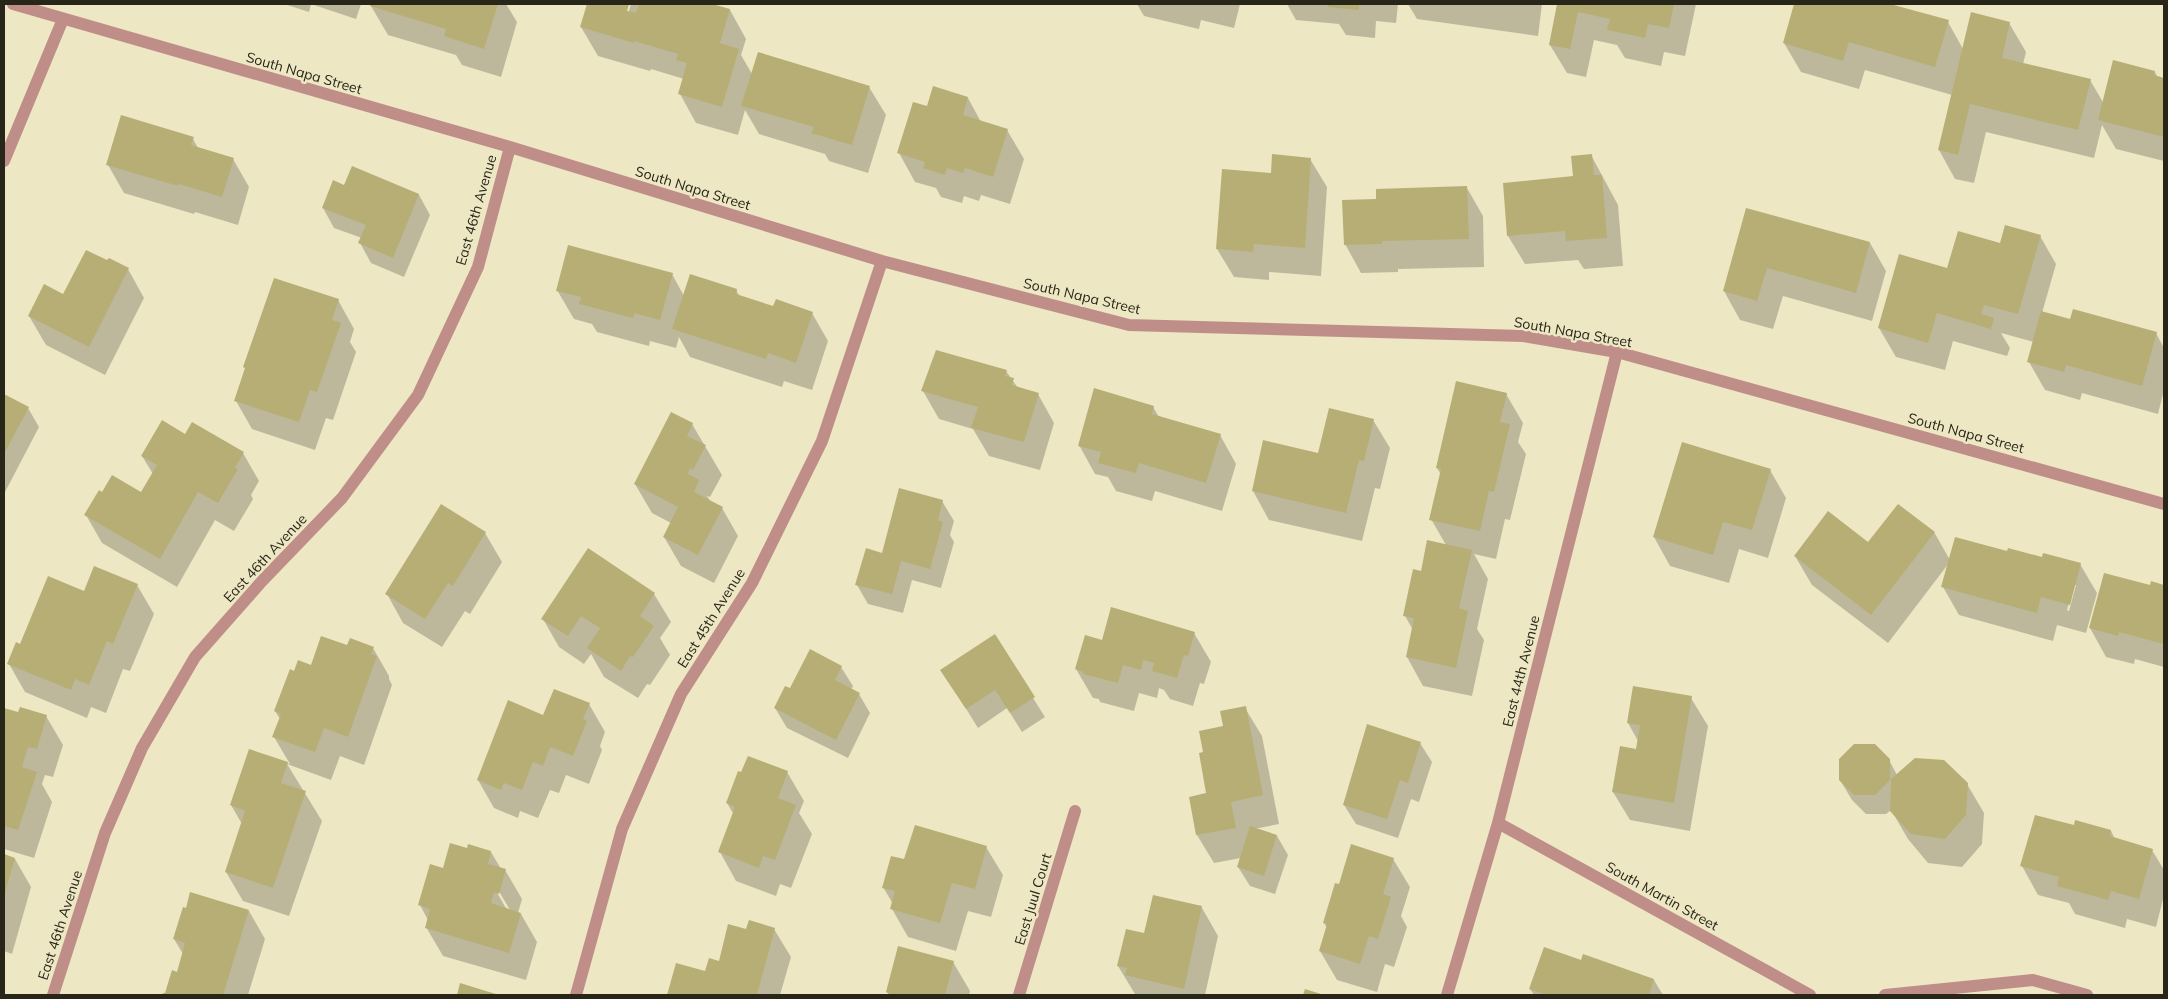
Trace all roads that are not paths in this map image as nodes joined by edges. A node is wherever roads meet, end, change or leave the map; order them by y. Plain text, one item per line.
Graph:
1 (12, 4) edge
2 (63, 19) junction
3 (510, 147) junction
4 (4, 161) edge
5 (882, 261) junction
6 (1617, 352) junction
7 (2164, 504) edge
8 (1075, 811) dead end
9 (1498, 823) junction
10 (53, 995) edge
11 (576, 995) edge
12 (1019, 995) edge
13 (1447, 995) edge
14 (1810, 995) edge
15 (1885, 995) edge
16 (2087, 995) edge

1 - 2 street, South Napa Street
2 - 3 street, South Napa Street
2 - 4 street
3 - 5 street, South Napa Street
3 - 10 street, East 46th Avenue
5 - 6 street, South Napa Street
5 - 11 street, East 45th Avenue
6 - 7 street, South Napa Street
6 - 9 street, East 44th Avenue
8 - 12 street, East Juul Court
9 - 13 street, East 44th Avenue
9 - 14 street, South Martin Street
15 - 16 street

